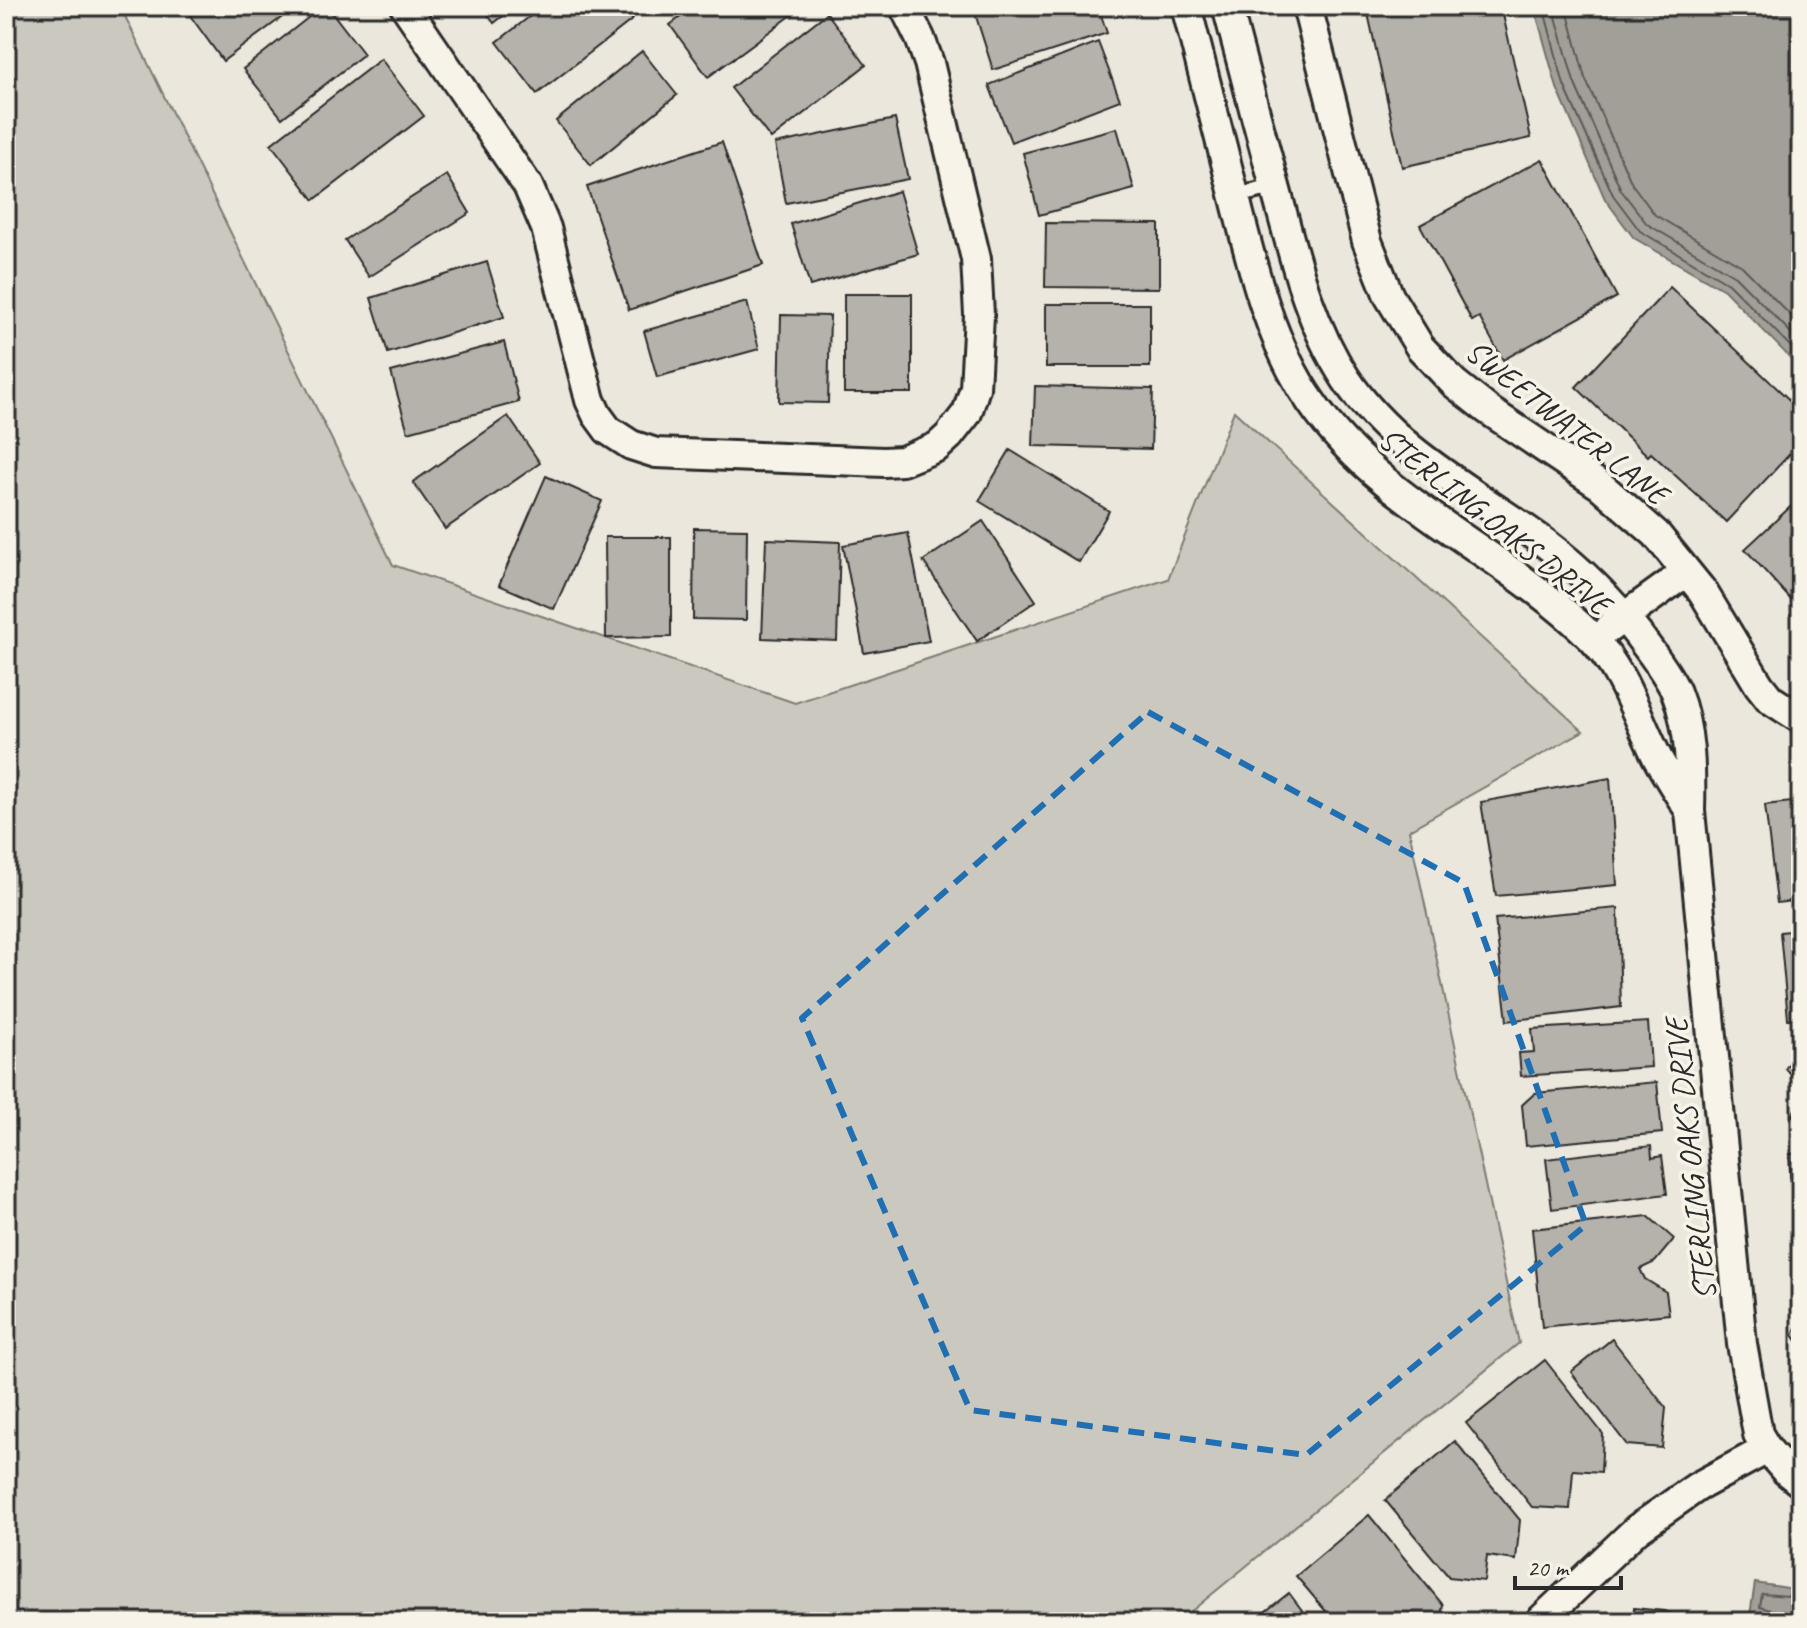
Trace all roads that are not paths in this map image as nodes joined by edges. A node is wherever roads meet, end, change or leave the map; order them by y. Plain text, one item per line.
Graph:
1 (405, 6) edge
2 (904, 6) edge
3 (1186, 6) edge
4 (1227, 6) edge
5 (1307, 6) edge
6 (1274, 187) junction
7 (1235, 196) junction
8 (1686, 572) junction
9 (1624, 617) junction
10 (1593, 640) junction
11 (1801, 719) edge
12 (1690, 811) junction
13 (1767, 1449) junction
14 (1801, 1483) edge
15 (1539, 1622) edge

1 - 2 street
3 - 7 street, STERLING OAKS DRIVE
4 - 6 street, STERLING OAKS DRIVE
5 - 8 street, SWEETWATER LANE
6 - 7 lane
6 - 9 street, STERLING OAKS DRIVE
7 - 10 street, STERLING OAKS DRIVE
8 - 9 street
8 - 11 street, SWEETWATER LANE
9 - 10 street
9 - 12 street, STERLING OAKS DRIVE
10 - 12 street, STERLING OAKS DRIVE
12 - 13 street, STERLING OAKS DRIVE
13 - 14 street, STERLING OAKS DRIVE
13 - 15 street

